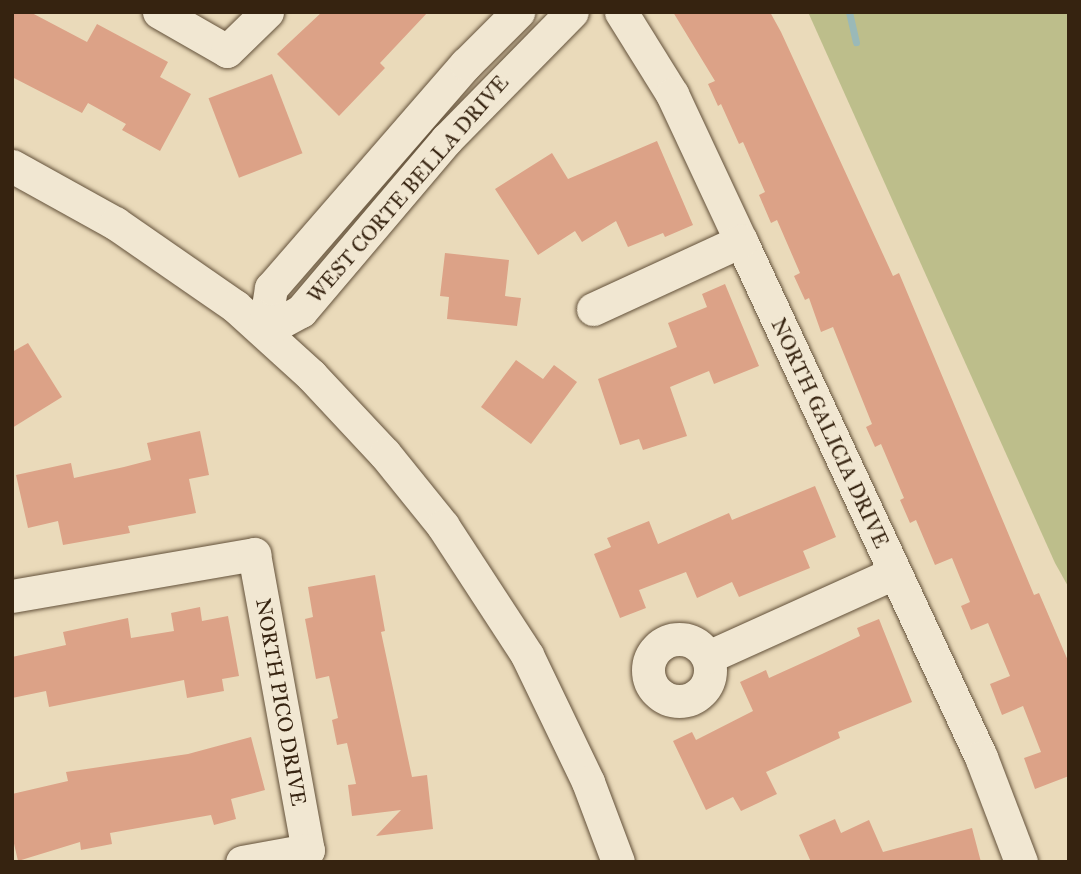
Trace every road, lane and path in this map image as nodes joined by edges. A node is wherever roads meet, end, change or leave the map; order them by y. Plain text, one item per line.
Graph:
1 (159, 12) edge
2 (267, 12) edge
3 (518, 12) edge
4 (572, 12) edge
5 (621, 12) edge
6 (12, 166) edge
7 (741, 241) junction
8 (593, 309) dead end
9 (264, 331) junction
10 (894, 573) junction
11 (12, 596) edge
12 (708, 657) dead end
13 (243, 862) edge
14 (618, 862) edge
15 (1021, 862) edge

1 - 2 street
3 - 9 street, WEST CORTE BELLA DRIVE
4 - 9 street, WEST CORTE BELLA DRIVE
5 - 7 street, NORTH GALICIA DRIVE
6 - 9 street
7 - 8 street
7 - 10 street, NORTH GALICIA DRIVE
9 - 14 street
10 - 12 street
10 - 15 street, NORTH GALICIA DRIVE
11 - 13 street, NORTH PICO DRIVE

